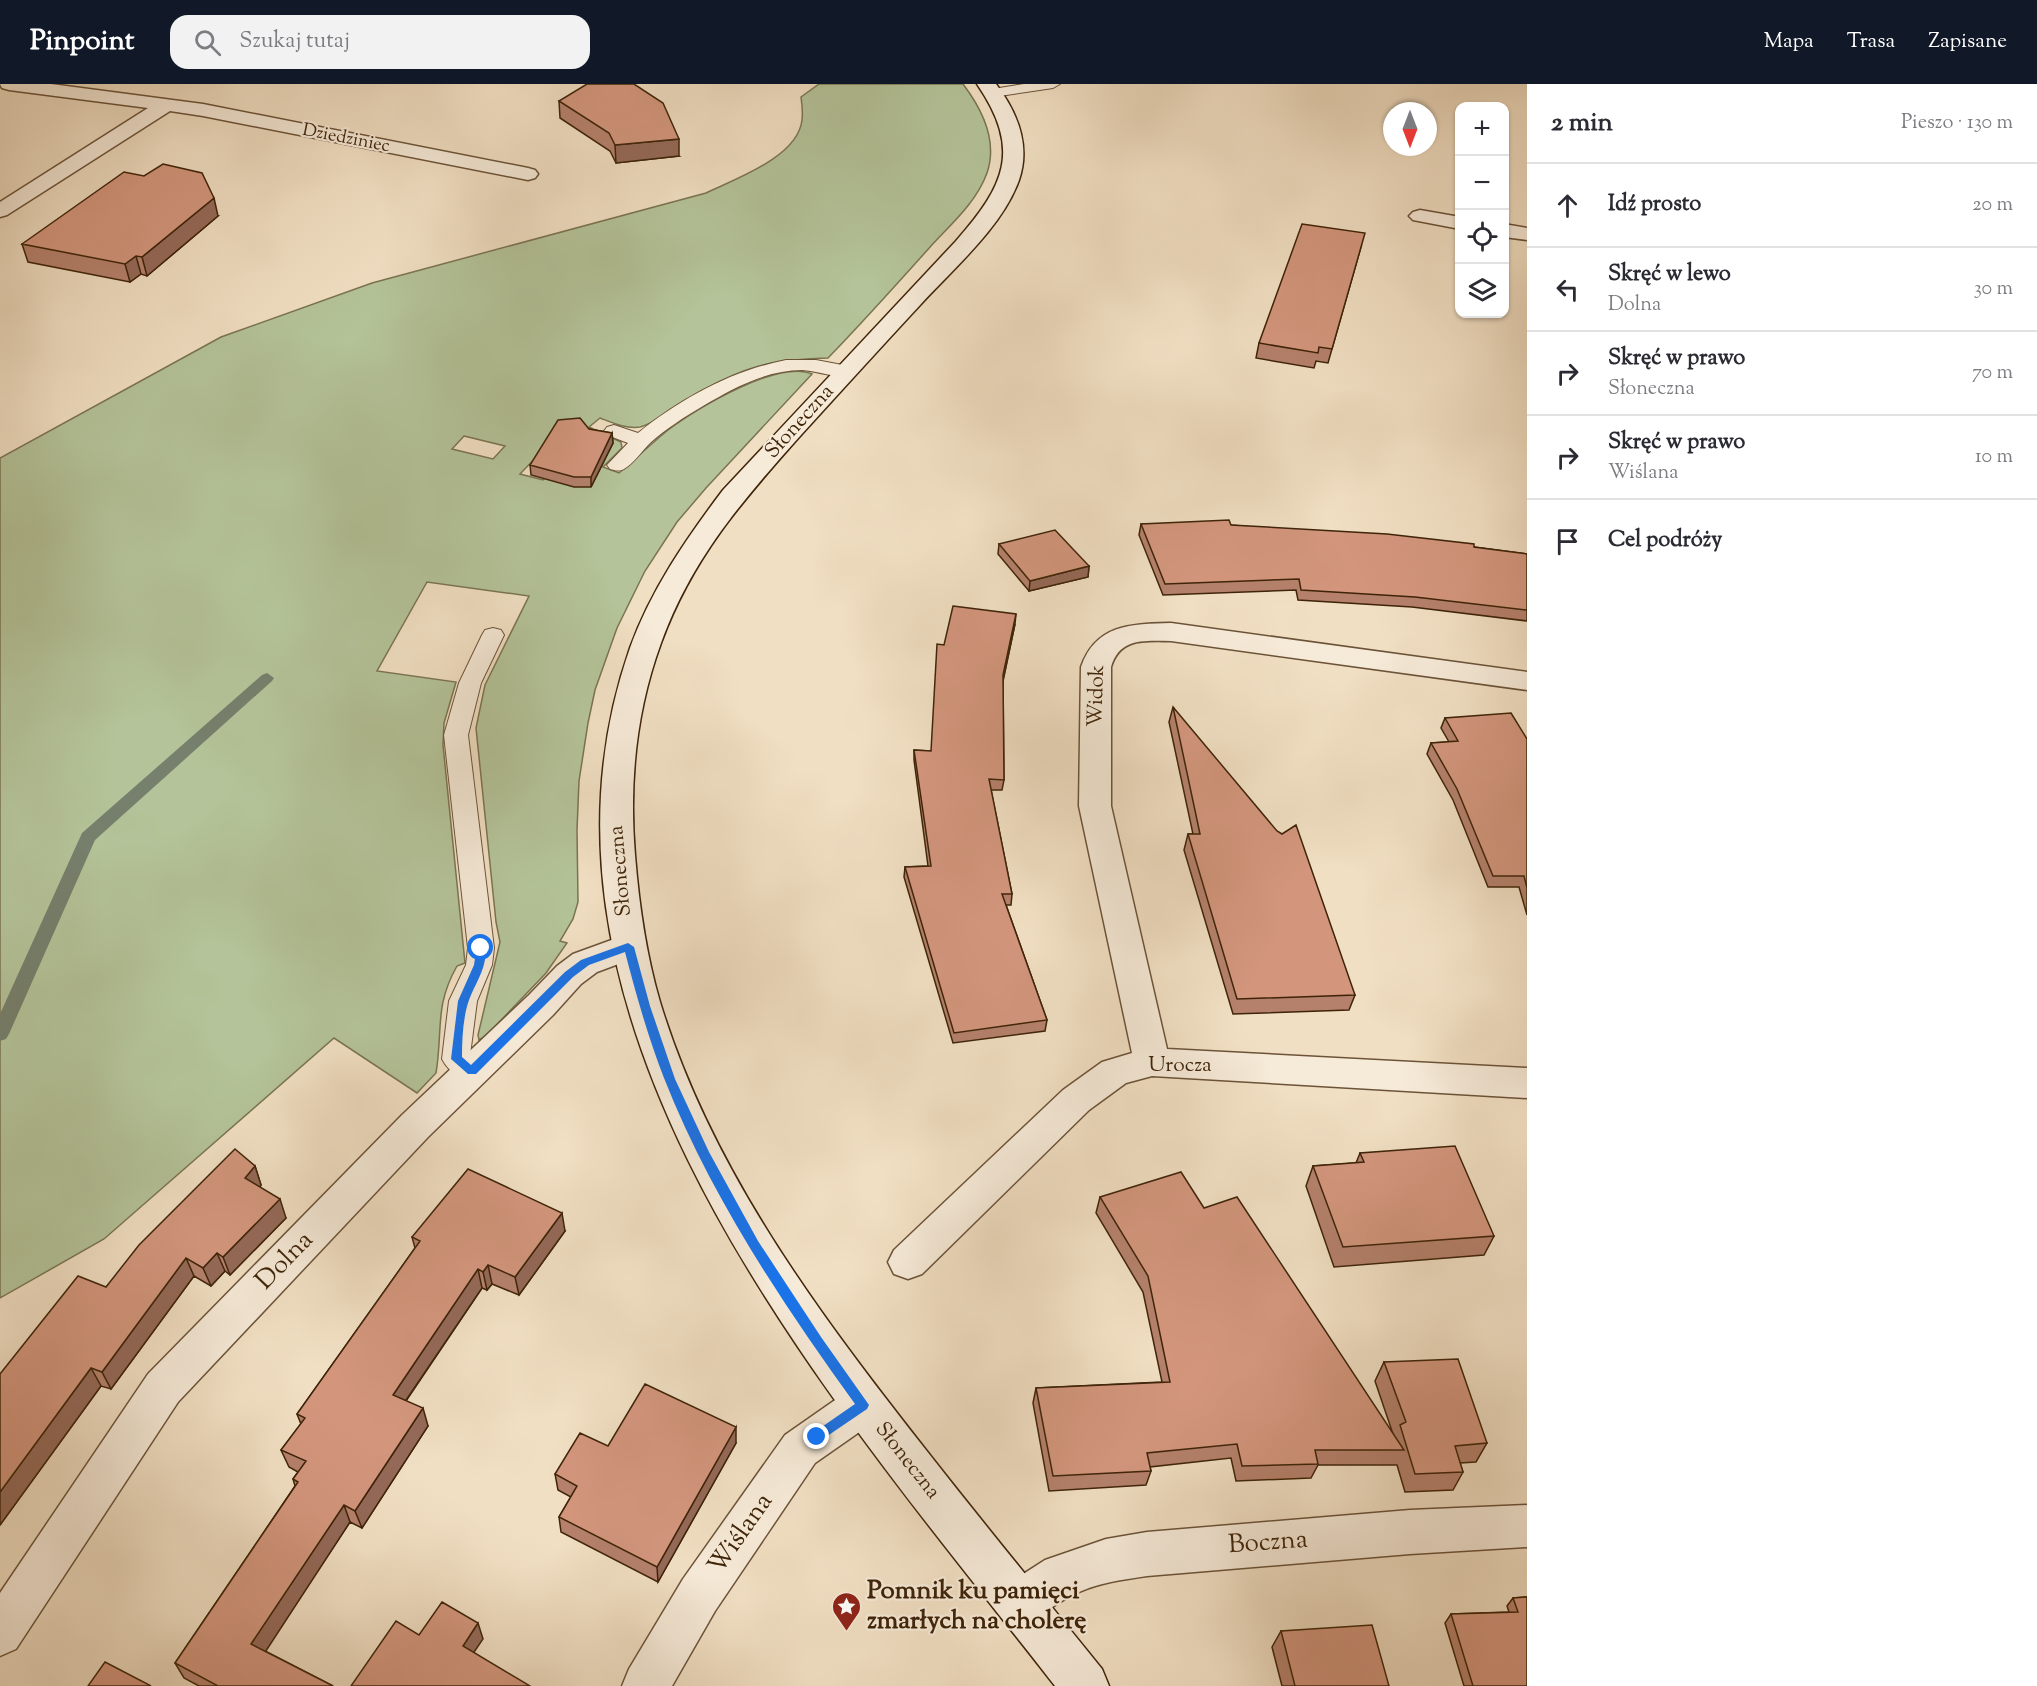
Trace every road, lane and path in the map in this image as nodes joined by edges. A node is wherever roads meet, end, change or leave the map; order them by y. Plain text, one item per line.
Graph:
1 (9, 84) edge
2 (1053, 84) edge
3 (990, 89) edge
4 (164, 107) junction
5 (528, 174) dead end
6 (0, 212) edge
7 (1420, 216) dead end
8 (1455, 222) edge
9 (1509, 231) edge
10 (1527, 234) edge
11 (846, 370) junction
12 (614, 431) edge
13 (641, 441) junction
14 (617, 465) dead end
15 (493, 635) dead end
16 (1527, 681) edge
17 (628, 947) junction
18 (1152, 1062) junction
19 (472, 1071) junction
20 (1527, 1083) edge
21 (908, 1262) dead end
22 (863, 1405) junction
23 (1527, 1526) edge
24 (1019, 1603) junction
25 (0, 1633) edge
26 (646, 1686) edge
27 (1085, 1686) edge

1 - 4 street, Dziedziniec
2 - 3 lane
3 - 11 street, Słoneczna
4 - 5 street, Dziedziniec
4 - 6 street
7 - 8 street
9 - 10 street
11 - 13 lane
11 - 17 street, Słoneczna
12 - 13 lane
13 - 14 lane
15 - 19 lane
16 - 18 street, Widok
17 - 19 street, Dolna
17 - 22 street, Słoneczna
18 - 20 street, Urocza
18 - 21 street, Urocza
19 - 25 street, Dolna
22 - 24 street, Słoneczna
22 - 26 street, Wiślana
23 - 24 street, Boczna
24 - 27 street, Słoneczna

